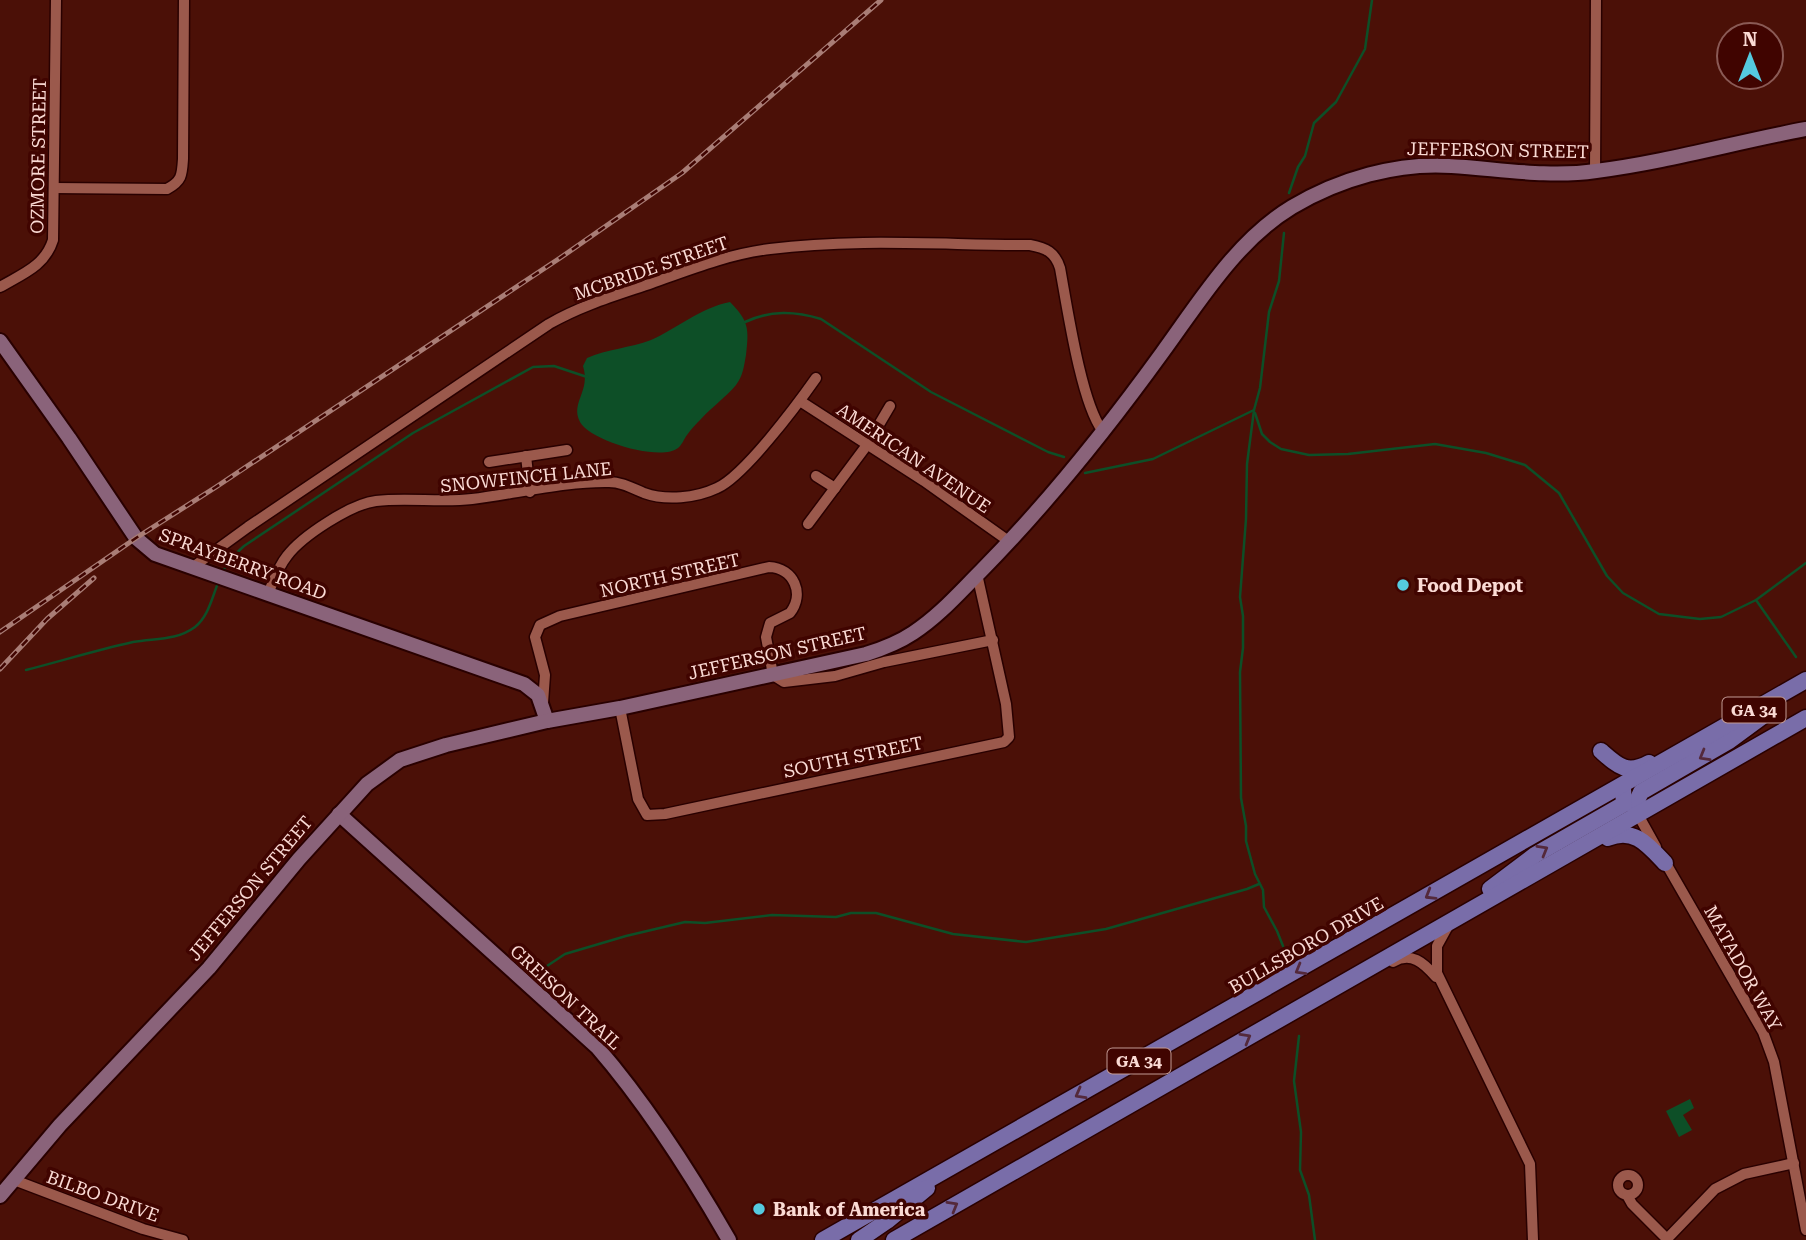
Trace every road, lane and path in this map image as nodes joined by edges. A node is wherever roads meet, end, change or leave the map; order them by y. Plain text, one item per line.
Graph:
1 (56, 0) edge
2 (184, 0) edge
3 (1596, 0) edge
4 (1806, 129) edge
5 (1595, 172) junction
6 (54, 188) junction
7 (0, 287) edge
8 (0, 341) edge
9 (816, 378) dead end
10 (800, 401) junction
11 (890, 405) dead end
12 (1102, 430) junction
13 (867, 445) junction
14 (567, 450) dead end
15 (526, 456) junction
16 (489, 462) dead end
17 (816, 476) dead end
18 (835, 488) junction
19 (530, 492) junction
20 (808, 524) dead end
21 (1010, 542) junction
22 (193, 567) junction
23 (977, 575) junction
24 (268, 594) junction
25 (993, 640) junction
26 (773, 675) junction
27 (1802, 683) edge
28 (543, 705) junction
29 (620, 708) junction
30 (1806, 718) edge
31 (547, 721) junction
32 (1691, 747) junction
33 (1601, 751) dead end
34 (1623, 787) junction
35 (1637, 813) junction
36 (339, 814) junction
37 (1567, 855) junction
38 (1665, 863) junction
39 (1452, 920) junction
40 (1350, 978) junction
41 (1445, 988) junction
42 (1794, 1163) junction
43 (953, 1166) junction
44 (14, 1180) junction
45 (1627, 1195) dead end
46 (0, 1196) edge
47 (1806, 1230) edge
48 (143, 1235) edge
49 (1666, 1239) edge
50 (183, 1240) edge
51 (729, 1240) edge
52 (823, 1240) edge
53 (859, 1240) edge
54 (894, 1240) edge
55 (1533, 1240) edge

1 - 6 street, OZMORE STREET
2 - 6 street
3 - 5 street
4 - 5 street, JEFFERSON STREET
5 - 12 street, JEFFERSON STREET
6 - 7 street, OZMORE STREET
8 - 22 street, SPRAYBERRY ROAD
9 - 10 street, SNOWFINCH LANE
10 - 13 street, AMERICAN AVENUE
10 - 19 street, SNOWFINCH LANE
11 - 13 street
12 - 21 street, JEFFERSON STREET
12 - 22 street, MCBRIDE STREET
13 - 18 street
13 - 21 street, AMERICAN AVENUE
14 - 15 street
15 - 16 street
15 - 19 street
17 - 18 street
18 - 20 street
19 - 24 street, SNOWFINCH LANE
21 - 23 street, JEFFERSON STREET
22 - 24 street, SPRAYBERRY ROAD
23 - 25 street, SOUTH STREET
23 - 26 street, JEFFERSON STREET
24 - 28 street, SPRAYBERRY ROAD
25 - 26 street
25 - 29 street, SOUTH STREET
26 - 28 street, NORTH STREET
26 - 29 street, JEFFERSON STREET
27 - 32 main road, BULLSBORO DRIVE / GA 34
27 -> 35 main road
28 - 31 street
29 - 31 street, JEFFERSON STREET
30 - 35 main road, GA 34
31 - 36 street, JEFFERSON STREET
32 - 33 main road
32 - 34 main road, BULLSBORO DRIVE / GA 34
34 - 35 street, MATADOR WAY
39 -> 34 main road
34 -> 43 main road, BULLSBORO DRIVE / GA 34
35 - 37 main road, GA 34
35 - 38 street, MATADOR WAY
36 - 44 street, JEFFERSON STREET
36 - 51 street, GREISON TRAIL
37 - 38 main road
37 - 39 main road, GA 34
38 - 42 street, MATADOR WAY
39 - 40 main road, GA 34
39 - 41 street
40 - 41 street
54 -> 40 main road, GA 34
41 - 55 street
42 - 47 street, MATADOR WAY
42 - 49 street
43 - 52 main road, BULLSBORO DRIVE / GA 34
43 - 53 main road
44 - 46 street, JEFFERSON STREET
44 - 48 street, BILBO DRIVE
45 - 49 street
48 - 50 street, BILBO DRIVE

